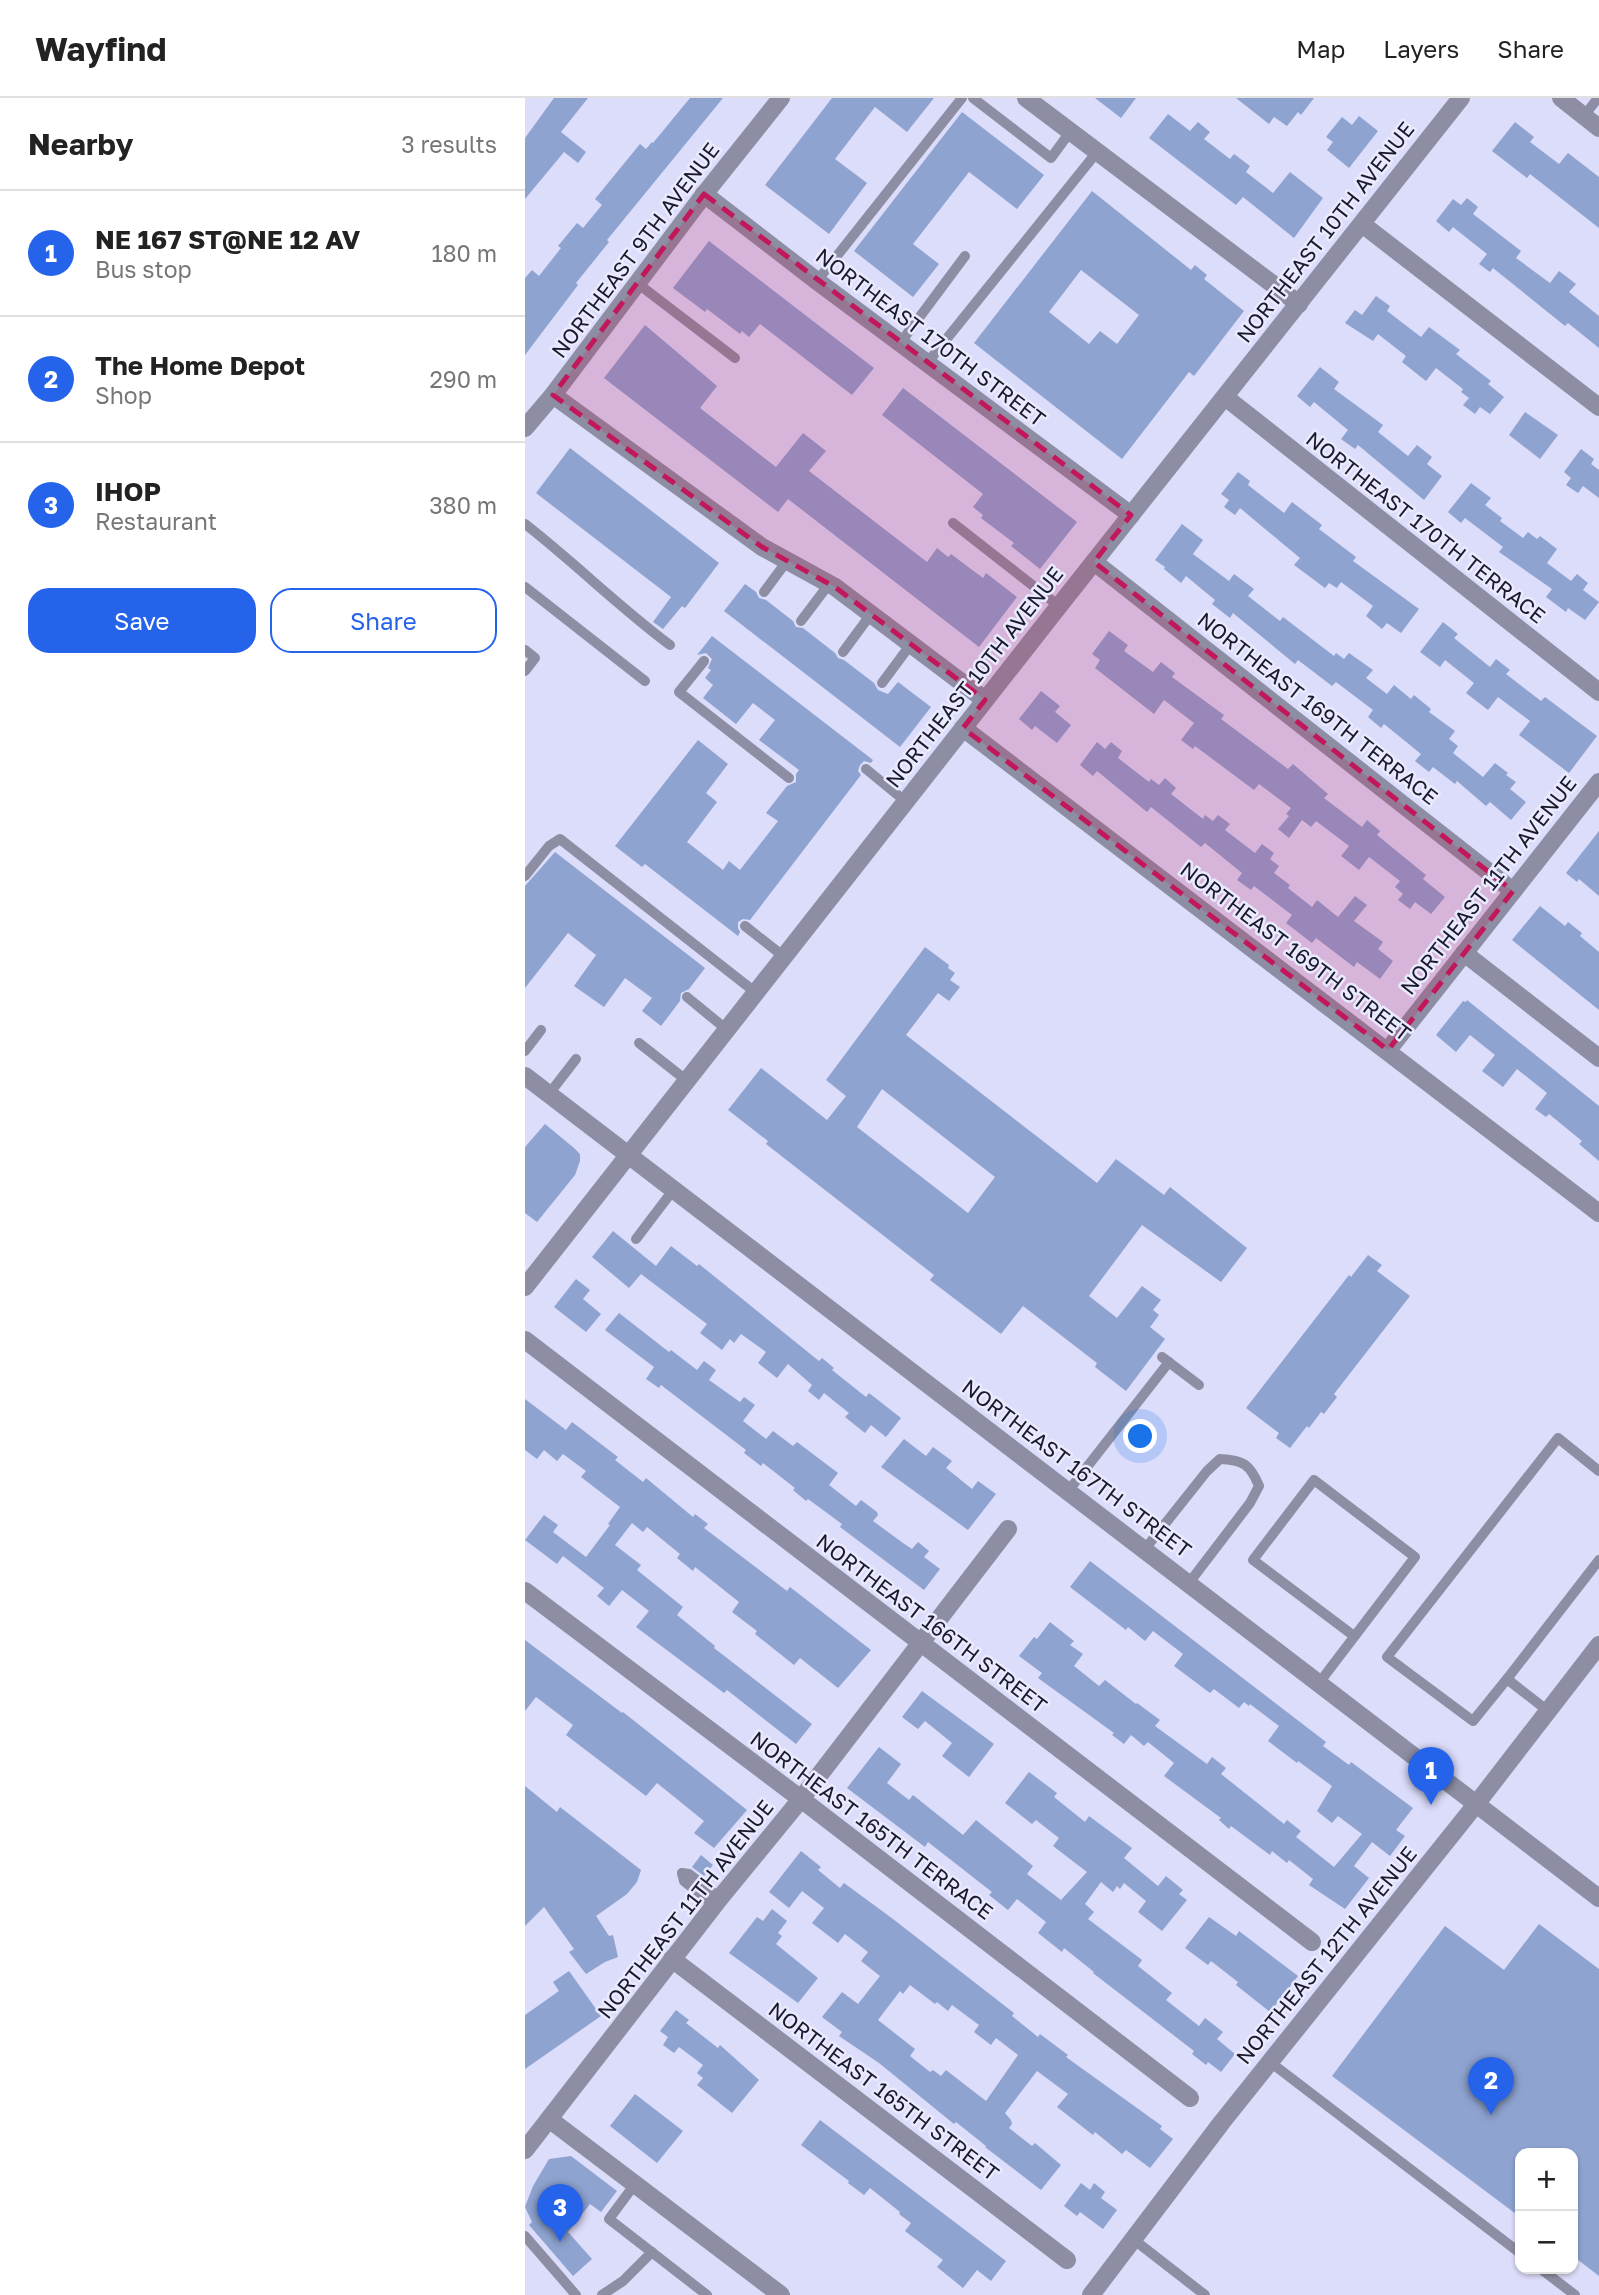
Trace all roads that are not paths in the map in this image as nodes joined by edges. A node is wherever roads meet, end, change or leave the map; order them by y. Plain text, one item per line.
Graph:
1 (781, 98) edge
2 (962, 98) edge
3 (973, 98) edge
4 (1026, 98) edge
5 (1461, 98) edge
6 (1560, 98) edge
7 (1598, 98) edge
8 (1584, 116) junction
9 (1599, 128) edge
10 (1070, 132) junction
11 (1097, 152) junction
12 (704, 194) junction
13 (1362, 224) junction
14 (965, 256) dead end
15 (817, 281) junction
16 (638, 283) junction
17 (1299, 304) junction
18 (901, 342) junction
19 (736, 359) dead end
20 (927, 362) junction
21 (553, 396) junction
22 (1225, 397) junction
23 (1599, 407) edge
24 (525, 428) edge
25 (1131, 515) junction
26 (953, 523) dead end
27 (525, 524) edge
28 (787, 561) junction
29 (1094, 562) junction
30 (829, 584) junction
31 (525, 587) edge
32 (764, 592) dead end
33 (1059, 606) junction
34 (871, 614) junction
35 (801, 621) dead end
36 (911, 644) junction
37 (670, 645) dead end
38 (525, 650) edge
39 (843, 652) dead end
40 (704, 661) dead end
41 (525, 671) edge
42 (645, 681) dead end
43 (882, 683) dead end
44 (1599, 692) edge
45 (985, 700) junction
46 (963, 727) junction
47 (866, 769) dead end
48 (789, 778) dead end
49 (1595, 794) edge
50 (905, 801) junction
51 (525, 876) edge
52 (1513, 891) junction
53 (745, 926) dead end
54 (1464, 953) junction
55 (783, 956) junction
56 (755, 992) junction
57 (688, 997) dead end
58 (726, 1029) junction
59 (541, 1030) dead end
60 (639, 1043) dead end
61 (1388, 1050) junction
62 (525, 1051) edge
63 (1599, 1058) edge
64 (576, 1059) dead end
65 (525, 1076) edge
66 (686, 1080) junction
67 (549, 1094) junction
68 (628, 1154) junction
69 (674, 1189) junction
70 (1599, 1213) edge
71 (636, 1239) dead end
72 (525, 1287) edge
73 (525, 1340) edge
74 (1199, 1385) dead end
75 (1599, 1471) edge
76 (1069, 1490) junction
77 (1008, 1529) dead end
78 (1145, 1549) junction
79 (1599, 1560) edge
80 (1189, 1583) junction
81 (525, 1591) edge
82 (1355, 1636) junction
83 (920, 1643) junction
84 (1599, 1645) edge
85 (1507, 1679) junction
86 (1319, 1683) junction
87 (1548, 1712) junction
88 (801, 1799) junction
89 (1477, 1803) junction
90 (1599, 1898) edge
91 (1312, 1942) dead end
92 (672, 1959) junction
93 (1269, 2062) junction
94 (1190, 2098) dead end
95 (548, 2119) junction
96 (525, 2150) edge
97 (635, 2184) junction
98 (525, 2236) edge
99 (1133, 2239) junction
100 (1515, 2249) edge
101 (652, 2252) junction
102 (1067, 2260) dead end
103 (1548, 2274) edge
104 (576, 2295) edge
105 (602, 2295) edge
106 (707, 2295) edge
107 (781, 2295) edge
108 (1091, 2295) edge
109 (1205, 2295) edge
110 (1576, 2295) edge

1 - 12 street, NORTHEAST 9TH AVENUE
2 - 15 lane
3 - 10 lane
4 - 10 street
5 - 13 street, NORTHEAST 10TH AVENUE
6 - 8 street
7 - 8 lane
8 - 9 street
10 - 11 street
11 - 17 street
11 - 20 lane
12 - 15 street, NORTHEAST 170TH STREET
12 - 16 street, NORTHEAST 9TH AVENUE
13 - 17 street, NORTHEAST 10TH AVENUE
13 - 23 street
14 - 18 lane
15 - 18 street, NORTHEAST 170TH STREET
16 - 19 lane
16 - 21 street, NORTHEAST 9TH AVENUE
17 - 22 street, NORTHEAST 10TH AVENUE
18 - 20 street, NORTHEAST 170TH STREET
20 - 25 street, NORTHEAST 170TH STREET
21 - 24 street, NORTHEAST 9TH AVENUE
21 - 28 street
22 - 25 street, NORTHEAST 10TH AVENUE
22 - 44 street, NORTHEAST 170TH TERRACE
25 - 29 street, NORTHEAST 10TH AVENUE
26 - 33 lane
27 - 37 lane
28 - 30 street
28 - 32 lane
29 - 33 street, NORTHEAST 10TH AVENUE
29 - 52 street, NORTHEAST 169TH TERRACE
30 - 34 street
30 - 35 lane
31 - 42 lane
33 - 45 street, NORTHEAST 10TH AVENUE
34 - 36 street
34 - 39 lane
36 - 43 lane
36 - 45 street
38 - 41 lane
40 - 48 lane
45 - 46 street, NORTHEAST 10TH AVENUE
46 - 50 street, NORTHEAST 10TH AVENUE
46 - 61 street, NORTHEAST 169TH STREET
47 - 50 lane
49 - 52 street, NORTHEAST 11TH AVENUE
50 - 55 street, NORTHEAST 10TH AVENUE
51 - 56 lane
52 - 54 street, NORTHEAST 11TH AVENUE
53 - 55 lane
54 - 61 street, NORTHEAST 11TH AVENUE
54 - 63 street
55 - 56 street, NORTHEAST 10TH AVENUE
56 - 58 street, NORTHEAST 10TH AVENUE
57 - 58 lane
58 - 66 street, NORTHEAST 10TH AVENUE
59 - 62 lane
60 - 66 lane
61 - 70 street, NORTHEAST 169TH STREET
64 - 67 lane
65 - 67 street, NORTHEAST 167TH STREET
66 - 68 street, NORTHEAST 10TH AVENUE
67 - 68 street, NORTHEAST 167TH STREET
68 - 69 street, NORTHEAST 167TH STREET
68 - 72 street, NORTHEAST 10TH AVENUE
69 - 71 lane
69 - 76 street, NORTHEAST 167TH STREET
73 - 83 street, NORTHEAST 166TH STREET
74 - 76 lane
75 - 85 lane
76 - 78 street, NORTHEAST 167TH STREET
77 - 83 street, NORTHEAST 11TH AVENUE
78 - 80 street, NORTHEAST 167TH STREET
78 - 80 lane
79 - 85 lane
80 - 86 street, NORTHEAST 167TH STREET
81 - 88 street, NORTHEAST 165TH TERRACE
82 - 82 lane
82 - 86 lane
83 - 88 street, NORTHEAST 11TH AVENUE
83 - 91 street, NORTHEAST 166TH STREET
84 - 87 street, NORTHEAST 12TH AVENUE
85 - 87 lane
86 - 89 street, NORTHEAST 167TH STREET
87 - 89 street, NORTHEAST 12TH AVENUE
88 - 92 street, NORTHEAST 11TH AVENUE
88 - 94 street, NORTHEAST 165TH TERRACE
89 - 90 street, NORTHEAST 167TH STREET
89 - 93 street, NORTHEAST 12TH AVENUE
92 - 95 street, NORTHEAST 11TH AVENUE
92 - 102 street, NORTHEAST 165TH STREET
93 - 99 street, NORTHEAST 12TH AVENUE
93 - 100 lane
95 - 96 street, NORTHEAST 11TH AVENUE
95 - 97 street
97 - 101 lane
97 - 107 street
98 - 104 lane
99 - 108 street, NORTHEAST 12TH AVENUE
99 - 109 lane
101 - 105 lane
101 - 106 lane
103 - 110 lane

